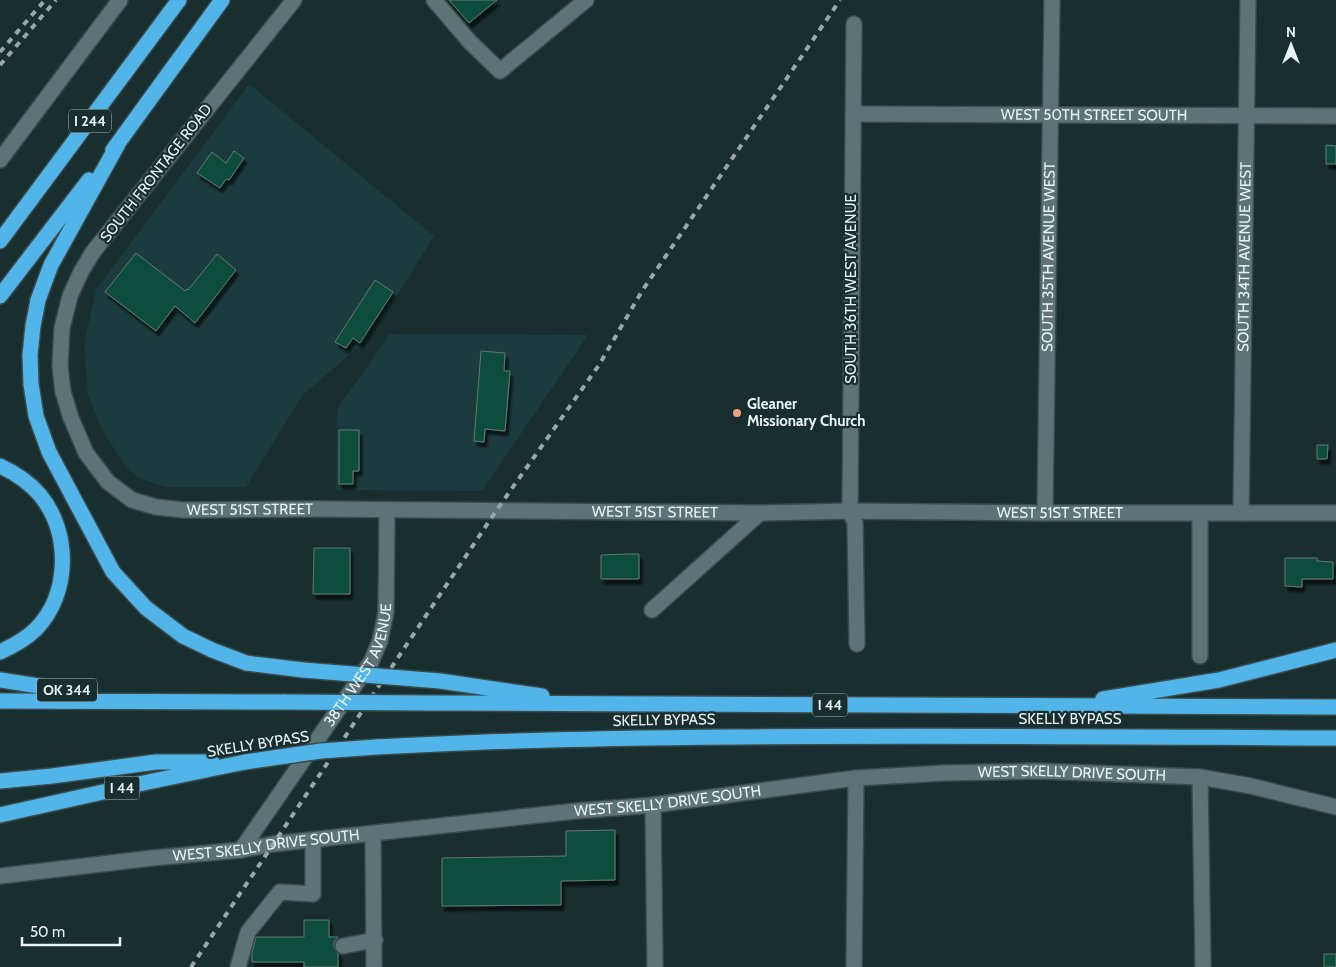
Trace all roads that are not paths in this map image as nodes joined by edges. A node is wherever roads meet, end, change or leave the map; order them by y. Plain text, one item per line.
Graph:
1 (120, 0) edge
2 (179, 0) edge
3 (222, 0) edge
4 (294, 0) edge
5 (434, 0) edge
6 (586, 0) edge
7 (1052, 0) edge
8 (1248, 0) edge
9 (854, 24) dead end
10 (853, 114) junction
11 (1050, 115) junction
12 (1246, 116) junction
13 (1336, 116) edge
14 (118, 144) junction
15 (0, 160) edge
16 (0, 241) edge
17 (0, 296) edge
18 (60, 366) joint
19 (0, 466) edge
20 (387, 511) junction
21 (850, 511) junction
22 (760, 513) junction
23 (1046, 513) junction
24 (1241, 513) junction
25 (1200, 514) junction
26 (1336, 514) edge
27 (652, 610) dead end
28 (856, 644) dead end
29 (1336, 650) edge
30 (0, 652) edge
31 (1200, 656) dead end
32 (0, 680) edge
33 (0, 701) edge
34 (134, 701) junction
35 (593, 703) junction
36 (1067, 706) junction
37 (1336, 706) edge
38 (1336, 738) edge
39 (245, 762) junction
40 (1200, 777) junction
41 (856, 778) junction
42 (0, 781) edge
43 (653, 805) junction
44 (1336, 806) edge
45 (0, 815) edge
46 (373, 834) junction
47 (313, 840) junction
48 (241, 850) junction
49 (0, 876) edge
50 (375, 940) junction
51 (343, 946) dead end
52 (238, 967) edge
53 (374, 967) edge
54 (655, 967) edge
55 (854, 967) edge
56 (1203, 967) edge

1 - 15 street
2 - 16 highway, I 244
3 - 14 highway, I 244
4 - 18 street, SOUTH FRONTAGE ROAD
5 - 6 street
7 - 11 street, SOUTH 35TH AVENUE WEST
8 - 12 street, SOUTH 34TH AVENUE WEST
9 - 10 street, SOUTH 36TH WEST AVENUE
10 - 11 street, WEST 50TH STREET SOUTH
10 - 21 street, SOUTH 36TH WEST AVENUE
11 - 12 street, WEST 50TH STREET SOUTH
11 - 23 street, SOUTH 35TH AVENUE WEST
12 - 13 street, WEST 50TH STREET SOUTH
12 - 24 street, SOUTH 34TH AVENUE WEST
14 - 17 highway, I 244
14 - 35 highway, bridge
18 - 20 street, WEST 51ST STREET
19 - 30 highway
20 - 22 street, WEST 51ST STREET
20 - 48 street, 38TH WEST AVENUE
21 - 22 street, WEST 51ST STREET
21 - 23 street, WEST 51ST STREET
21 - 28 street, SOUTH 36TH WEST AVENUE
22 - 27 street
23 - 25 street, WEST 51ST STREET
24 - 25 street, WEST 51ST STREET
24 - 26 street, WEST 51ST STREET
25 - 31 street
29 - 36 highway
32 - 34 highway, OK 344
33 - 34 highway, SKELLY BYPASS / I 44
34 - 35 highway, SKELLY BYPASS / I 44, bridge
35 - 36 highway, SKELLY BYPASS / I 44
36 - 37 highway, SKELLY BYPASS / I 44
38 - 39 highway, SKELLY BYPASS / I 44, bridge
39 - 42 highway
39 - 45 highway, SKELLY BYPASS / I 44
40 - 41 street, WEST SKELLY DRIVE SOUTH
40 - 44 street, WEST SKELLY DRIVE SOUTH
40 - 56 street
41 - 43 street, WEST SKELLY DRIVE SOUTH
41 - 55 street
43 - 46 street, WEST SKELLY DRIVE SOUTH
43 - 54 street
46 - 47 street, WEST SKELLY DRIVE SOUTH
46 - 50 street
47 - 48 street, WEST SKELLY DRIVE SOUTH
47 - 52 street
48 - 49 street, WEST SKELLY DRIVE SOUTH
50 - 51 street
50 - 53 street

